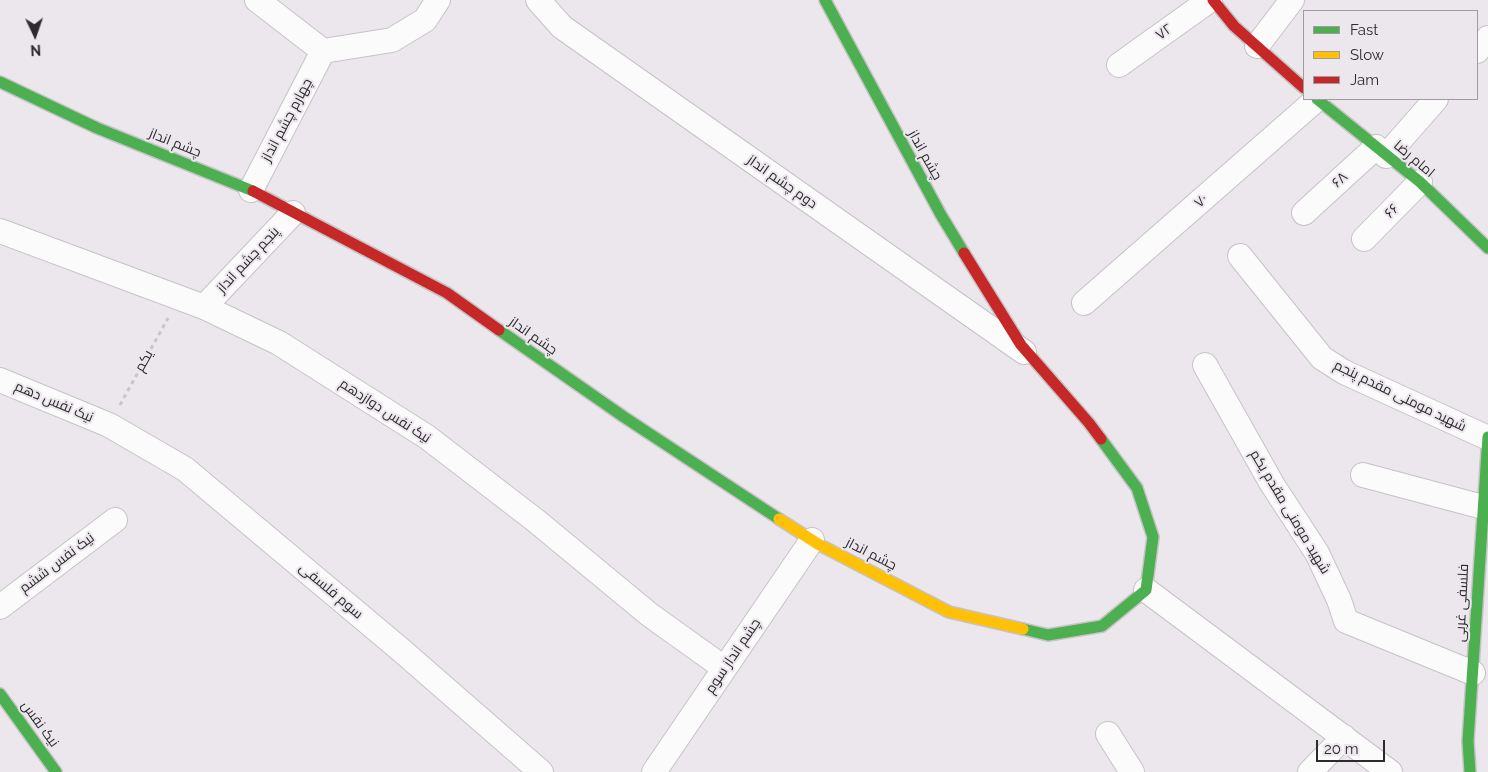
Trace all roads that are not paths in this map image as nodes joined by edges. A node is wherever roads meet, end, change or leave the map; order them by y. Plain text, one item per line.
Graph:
1 (257, 0) edge
2 (438, 0) edge
3 (538, 0) edge
4 (825, 0) edge
5 (1210, 0) edge
6 (1213, 0) edge
7 (1292, 0) edge
8 (1488, 38) edge
9 (1257, 46) junction
10 (1478, 50) edge
11 (323, 51) junction
12 (1119, 65) dead end
13 (0, 82) edge
14 (1303, 87) edge
15 (1316, 100) edge
16 (1318, 100) edge
17 (1435, 100) edge
18 (1381, 151) junction
19 (1420, 182) junction
20 (251, 190) junction
21 (293, 213) junction
22 (1304, 213) dead end
23 (0, 232) edge
24 (1364, 239) dead end
25 (1488, 248) edge
26 (1240, 256) dead end
27 (1084, 303) dead end
28 (204, 307) junction
29 (1031, 357) junction
30 (1206, 365) dead end
31 (0, 380) edge
32 (109, 425) joint
33 (1488, 438) edge
34 (1363, 475) dead end
35 (1483, 507) junction
36 (115, 520) dead end
37 (812, 540) junction
38 (1484, 548) edge
39 (1146, 590) junction
40 (0, 607) edge
41 (724, 668) junction
42 (1473, 673) junction
43 (0, 694) edge
44 (1108, 734) dead end
45 (1344, 737) junction
46 (56, 772) edge
47 (541, 772) edge
48 (654, 772) edge
49 (1132, 772) edge
50 (1310, 772) edge
51 (1390, 772) edge
52 (1470, 772) edge

1 - 11 street
2 - 11 street
3 - 29 street, دوم چشم انداز
4 - 29 street, چشم انداز
5 - 12 street, ۷۲
6 - 9 street
7 - 9 street
8 - 10 street
9 - 14 street
11 - 20 street, چهارم چشم انداز
13 - 20 street, چشم انداز
15 - 27 street, ۷۰
16 - 18 street, امام رضا
17 - 18 street, ۶۸
18 - 19 street, امام رضا
18 - 22 street, ۶۸
19 - 24 street, ۶۶
19 - 25 street, امام رضا
20 - 21 street, چشم انداز
21 - 28 street, پنجم چشم انداز
21 - 37 street, چشم انداز
23 - 28 street, نیک نفس دوازدهم
26 - 33 street, شهید مومنی مقدم پنجم
28 - 41 street, نیک نفس دوازدهم
29 - 39 street, چشم انداز
30 - 42 street, شهید مومنی مقدم یکم
31 - 32 street, نیک نفس دهم
32 - 47 street, سوم فلسفی
33 - 35 street, فلسفی غربی
34 - 35 street
35 - 38 street, فلسفی غربی
36 - 40 street, نیک نفس ششم
37 - 39 street, چشم انداز
37 - 41 street, چشم انداز سوم
38 - 42 street, فلسفی غربی
39 - 45 street
41 - 48 street, چشم انداز سوم
42 - 52 street, فلسفی غربی
43 - 46 street, نیک نفس
44 - 49 street
45 - 50 street
45 - 51 street

